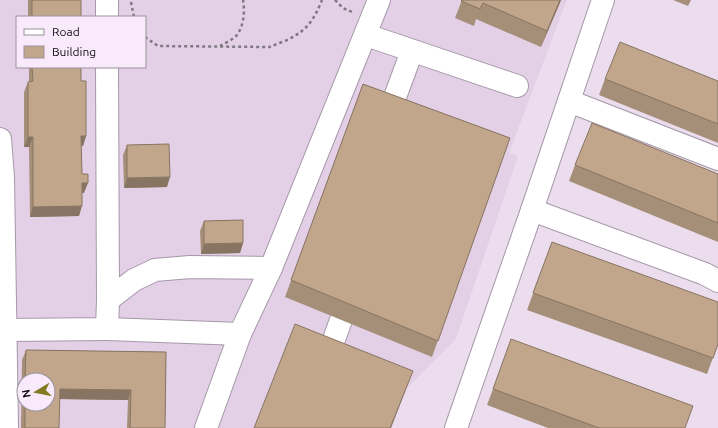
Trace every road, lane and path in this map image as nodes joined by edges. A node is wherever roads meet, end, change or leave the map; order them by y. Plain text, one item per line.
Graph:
1 (107, 0) edge
2 (131, 0) edge
3 (243, 0) edge
4 (322, 0) edge
5 (379, 0) edge
6 (603, 0) edge
7 (107, 16) edge
8 (134, 16) edge
9 (366, 35) junction
10 (146, 38) edge
11 (219, 46) junction
12 (412, 51) junction
13 (107, 68) edge
14 (517, 86) dead end
15 (395, 97) edge
16 (569, 101) junction
17 (0, 139) edge
18 (718, 159) edge
19 (532, 210) junction
20 (271, 268) junction
21 (714, 276) edge
22 (108, 300) junction
23 (341, 320) dead end
24 (107, 329) junction
25 (6, 330) junction
26 (240, 334) junction
27 (328, 356) edge
28 (7, 428) edge
29 (206, 428) edge
30 (456, 428) edge

1 - 7 lane
2 - 8 path
3 - 11 path
4 - 11 path
5 - 9 lane
6 - 16 lane
9 - 12 lane
9 - 20 lane
10 - 11 path
12 - 14 lane
12 - 15 lane
13 - 22 lane
16 - 18 lane
16 - 19 lane
17 - 25 lane
19 - 21 lane
19 - 30 lane
20 - 22 lane
20 - 26 lane
22 - 24 lane
23 - 27 lane
24 - 25 lane
24 - 26 lane
25 - 28 lane
26 - 29 lane

